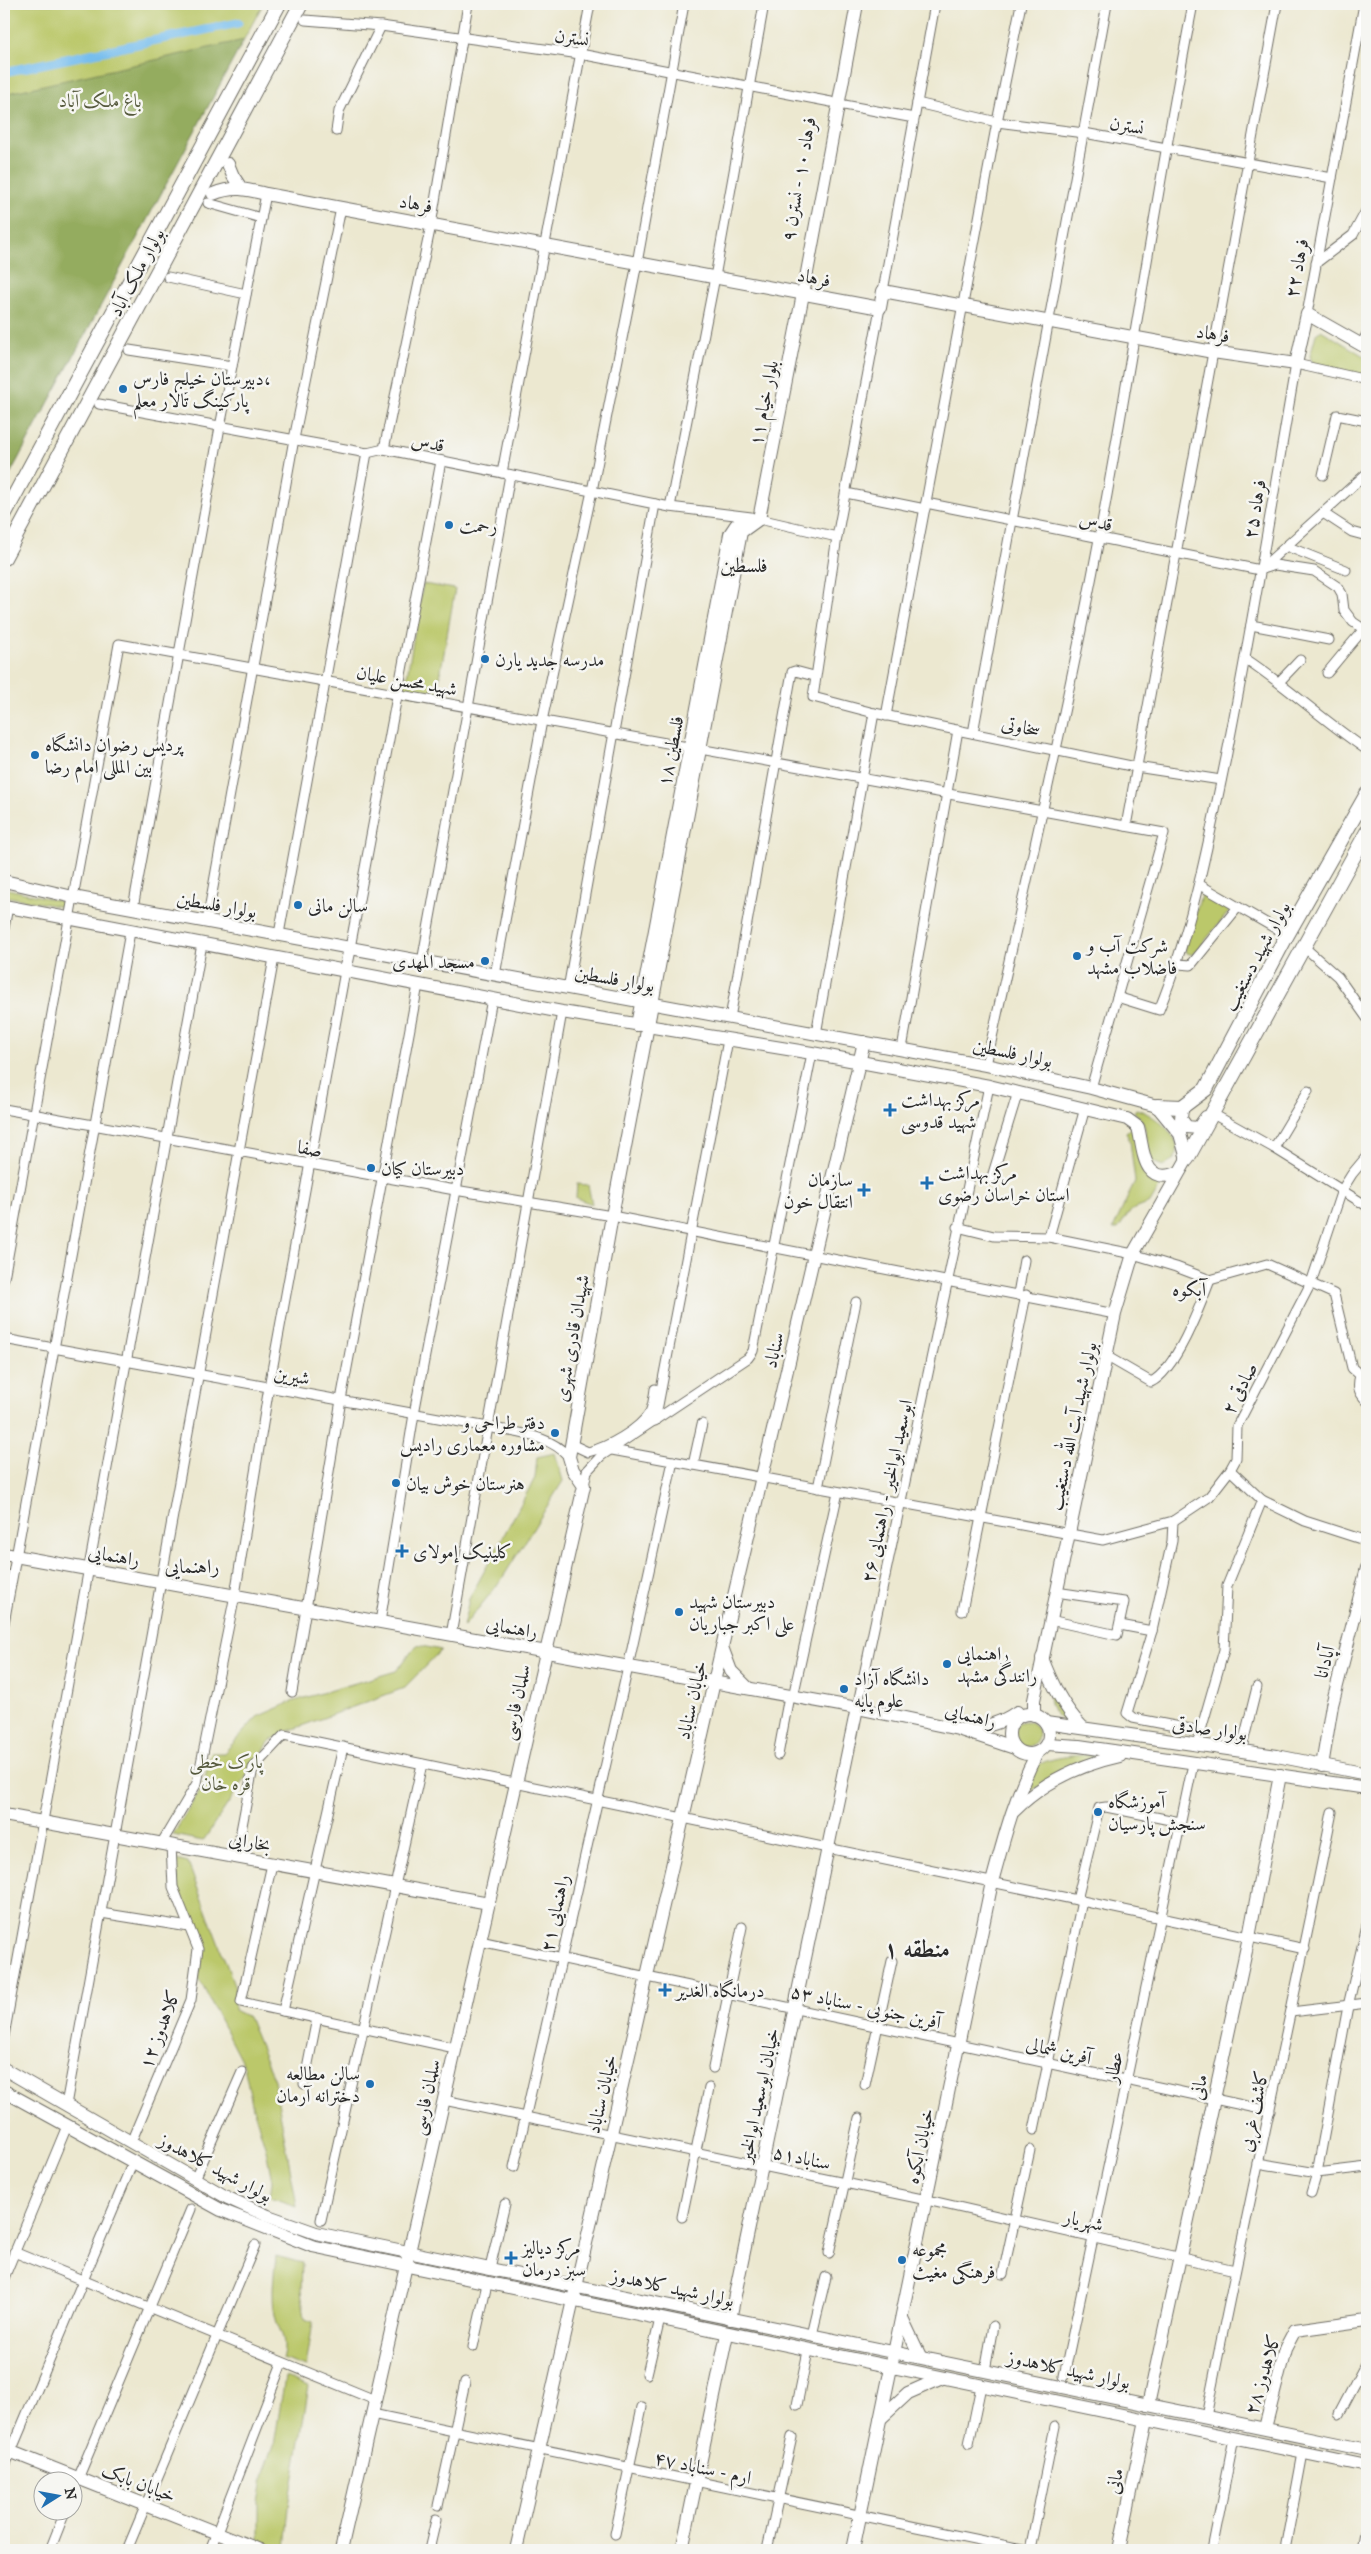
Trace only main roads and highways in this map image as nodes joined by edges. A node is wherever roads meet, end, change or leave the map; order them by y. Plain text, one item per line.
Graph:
1 (279, 4) edge
2 (301, 4) edge
3 (848, 4) edge
4 (857, 4) edge
5 (835, 103) junction
6 (228, 164) dead end
7 (241, 188) junction
8 (210, 198) road end
9 (801, 293) junction
10 (1365, 342) edge
11 (1296, 364) joint
12 (4, 515) edge
13 (755, 518) joint
14 (4, 558) edge
15 (1367, 794) edge
16 (1366, 838) edge
17 (4, 881) edge
18 (6, 906) edge
19 (350, 948) junction
20 (345, 972) junction
21 (647, 1003) junction
22 (642, 1026) junction
23 (864, 1042) junction
24 (860, 1062) junction
25 (1225, 1091) junction
26 (1157, 1106) junction
27 (1182, 1107) junction
28 (1187, 1159) junction
29 (1177, 1173) junction
30 (10, 1555) edge
31 (1367, 1568) edge
32 (722, 1647) junction
33 (546, 1652) junction
34 (1042, 1658) junction
35 (714, 1683) junction
36 (749, 1689) junction
37 (1034, 1700) junction
38 (857, 1708) junction
39 (1034, 1715) junction
40 (1046, 1723) junction
41 (1083, 1728) junction
42 (958, 1729) junction
43 (1047, 1744) junction
44 (1012, 1747) junction
45 (1036, 1753) junction
46 (1130, 1754) junction
47 (1322, 1766) junction
48 (1367, 1774) edge
49 (1280, 1775) junction
50 (1367, 1788) edge
51 (4, 1815) edge
52 (1010, 1815) junction
53 (489, 1903) junction
54 (4, 2069) edge
55 (4, 2091) edge
56 (407, 2259) junction
57 (577, 2286) junction
58 (573, 2300) junction
59 (902, 2318) junction
60 (730, 2319) junction
61 (1367, 2320) edge
62 (727, 2334) junction
63 (895, 2351) junction
64 (920, 2356) junction
65 (891, 2367) junction
66 (942, 2378) junction
67 (1148, 2405) junction
68 (880, 2419) junction
69 (1146, 2420) junction
70 (1265, 2428) junction
71 (7, 2450) edge
72 (1367, 2450) edge
73 (1367, 2466) edge
74 (260, 2550) edge
75 (341, 2550) edge
76 (516, 2550) edge
77 (682, 2550) edge
78 (853, 2550) edge
79 (1119, 2550) edge

1 - 12 main road, بولوار ملک آباد
2 - 14 main road, بولوار ملک آباد
3 - 5 main road
4 - 5 main road
5 - 9 main road, فرهاد ۱۰ - نسترن ۹
6 - 7 main road
7 - 8 main road
7 - 9 main road, فرهاد
9 - 11 main road, فرهاد
9 - 13 main road, بلوار خیام ۱۱
10 - 11 main road, فرهاد ۲۲
13 - 21 main road, فلسطین ۱۸
15 - 27 main road, بولوار شهید دستغیب
16 - 25 main road, بولوار شهید دستغیب
17 - 19 main road, بولوار فلسطین
18 - 20 main road, بولوار فلسطین
19 - 20 main road
19 - 21 main road, بولوار فلسطین
20 - 22 main road, بولوار فلسطین
21 - 22 main road, فلسطین ۱۸
21 - 23 main road, بولوار فلسطین
22 - 24 main road, بولوار فلسطین
22 - 33 main road, شهیدان قادری شهری
23 - 24 main road
23 - 26 main road, بولوار فلسطین
24 - 29 main road, بولوار فلسطین
24 - 32 main road, سناباد
25 - 27 main road
25 - 28 main road, بولوار شهید دستغیب
26 - 27 main road
26 - 28 main road
28 - 29 main road, بولوار شهید آیت الله دستغیب
29 - 34 main road, بولوار شهید آیت الله دستغیب
30 - 33 main road, راهنمایی
31 - 47 main road, آپادانا
32 - 35 main road, خیابان سناباد
32 - 36 main road
33 - 35 main road, راهنمایی
33 - 53 main road, سلمان فارسی
34 - 37 main road, بولوار شهید آیت الله دستغیب
34 - 41 main road
35 - 36 main road, راهنمایی
35 - 57 main road, خیابان سناباد
36 - 38 main road, راهنمایی
37 - 39 main road, بولوار شهید آیت الله دستغیب
37 - 42 main road
38 - 42 main road, راهنمایی
38 - 60 main road, خیابان ابوسعید ابوالخیر
39 - 40 main road
39 - 44 main road
40 - 41 main road, بولوار صادقی
40 - 43 main road
41 - 47 main road, بولوار صادقی
42 - 44 main road, راهنمایی
43 - 45 main road
43 - 46 main road, بولوار صادقی
44 - 45 main road
45 - 52 main road, خیابان آبکوه
46 - 49 main road, بولوار صادقی
46 - 52 main road
47 - 48 main road, بولوار صادقی
49 - 50 main road, بولوار صادقی
49 - 67 main road, مانی
51 - 53 main road, بخارایی
52 - 59 main road, خیابان آبکوه
53 - 56 main road, سلمان فارسی
54 - 56 main road, بولوار شهید کلاهدوز
55 - 56 main road, بولوار شهید کلاهدوز
56 - 57 main road, بولوار شهید کلاهدوز
56 - 58 main road, بولوار شهید کلاهدوز
56 - 75 main road, سلمان فارسی
57 - 58 main road, خیابان سناباد
57 - 60 main road, بولوار شهید کلاهدوز
58 - 62 main road, بولوار شهید کلاهدوز
58 - 76 main road, خیابان سناباد
59 - 63 main road, خیابان آبکوه
59 - 64 main road
60 - 63 main road, بولوار شهید کلاهدوز
61 - 70 main road, کلاهدوز ۲۸
62 - 65 main road, بولوار شهید کلاهدوز
62 - 77 main road
63 - 64 main road, بولوار شهید کلاهدوز
63 - 65 main road, خیابان آبکوه
64 - 67 main road, بولوار شهید کلاهدوز
65 - 66 main road, بولوار شهید کلاهدوز
65 - 68 main road, خیابان آبکوه
66 - 68 main road
66 - 69 main road, بولوار شهید کلاهدوز
67 - 70 main road, بولوار شهید کلاهدوز
68 - 78 main road, خیابان آبکوه
69 - 73 main road, بولوار شهید کلاهدوز
69 - 79 main road, مانی
70 - 72 main road, بولوار شهید کلاهدوز
71 - 74 main road, خیابان بابک

